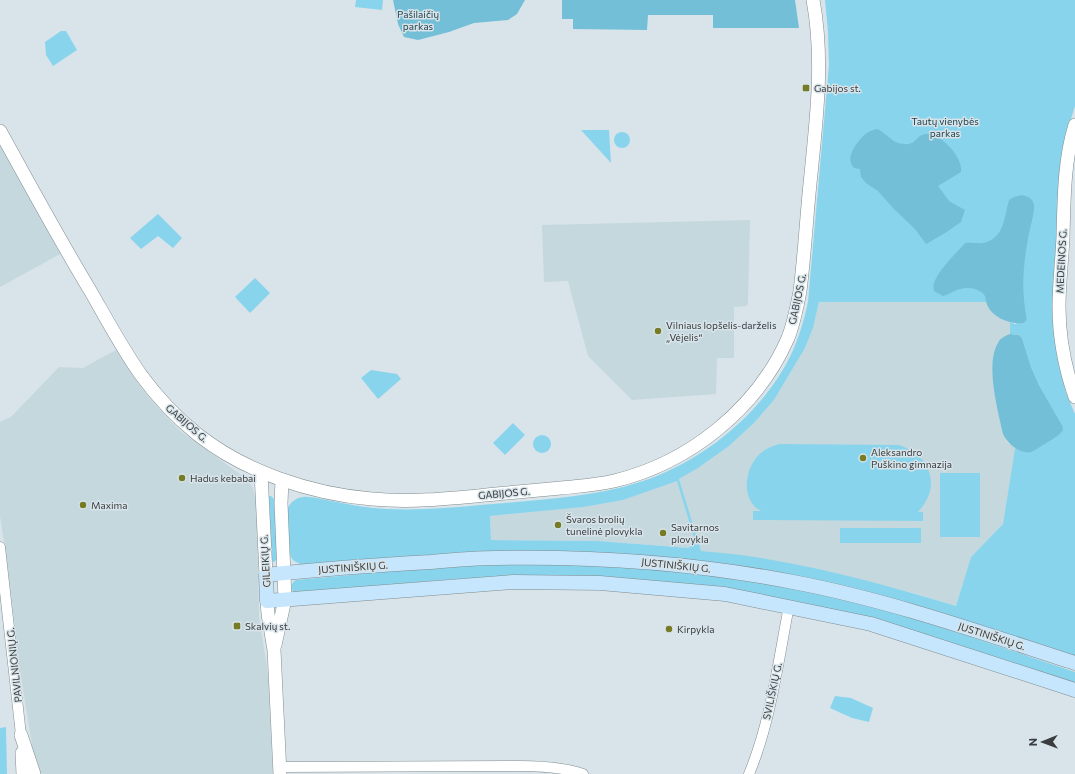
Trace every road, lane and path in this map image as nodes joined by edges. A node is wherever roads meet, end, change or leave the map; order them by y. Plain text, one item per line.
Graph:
1 (813, 0) edge
2 (1075, 124) edge
3 (0, 131) edge
4 (1075, 397) edge
5 (261, 472) junction
6 (282, 480) junction
7 (0, 547) edge
8 (284, 573) junction
9 (266, 575) junction
10 (285, 599) junction
11 (267, 601) junction
12 (789, 606) junction
13 (274, 650) junction
14 (1075, 663) edge
15 (1075, 690) edge
16 (21, 735) junction
17 (280, 770) edge
18 (23, 774) edge
19 (34, 774) edge
20 (583, 774) edge
21 (749, 774) edge

1 - 6 street, GABIJOS G.
2 - 4 street, MEDEINOS G.
3 - 5 street, GABIJOS G.
5 - 6 street, GABIJOS G.
5 - 9 street, GILEIKIŲ G.
6 - 8 street, GILEIKIŲ G.
7 - 16 street, PAVILNIONIŲ G.
8 - 9 main road, JUSTINIŠKIŲ G.
8 - 10 street, GILEIKIŲ G.
8 - 14 main road, JUSTINIŠKIŲ G.
9 - 11 main road, GILEIKIŲ G.
10 - 11 main road
10 - 12 main road
10 - 13 street, GILEIKIŲ G.
11 - 13 street, GILEIKIŲ G.
12 - 15 main road
12 - 21 street, SVILIŠKIŲ G.
13 - 17 street, GILEIKIŲ G.
16 - 18 street, PAVILNIONIŲ G.
16 - 19 street, PAVILNIONIŲ G.
17 - 20 street

